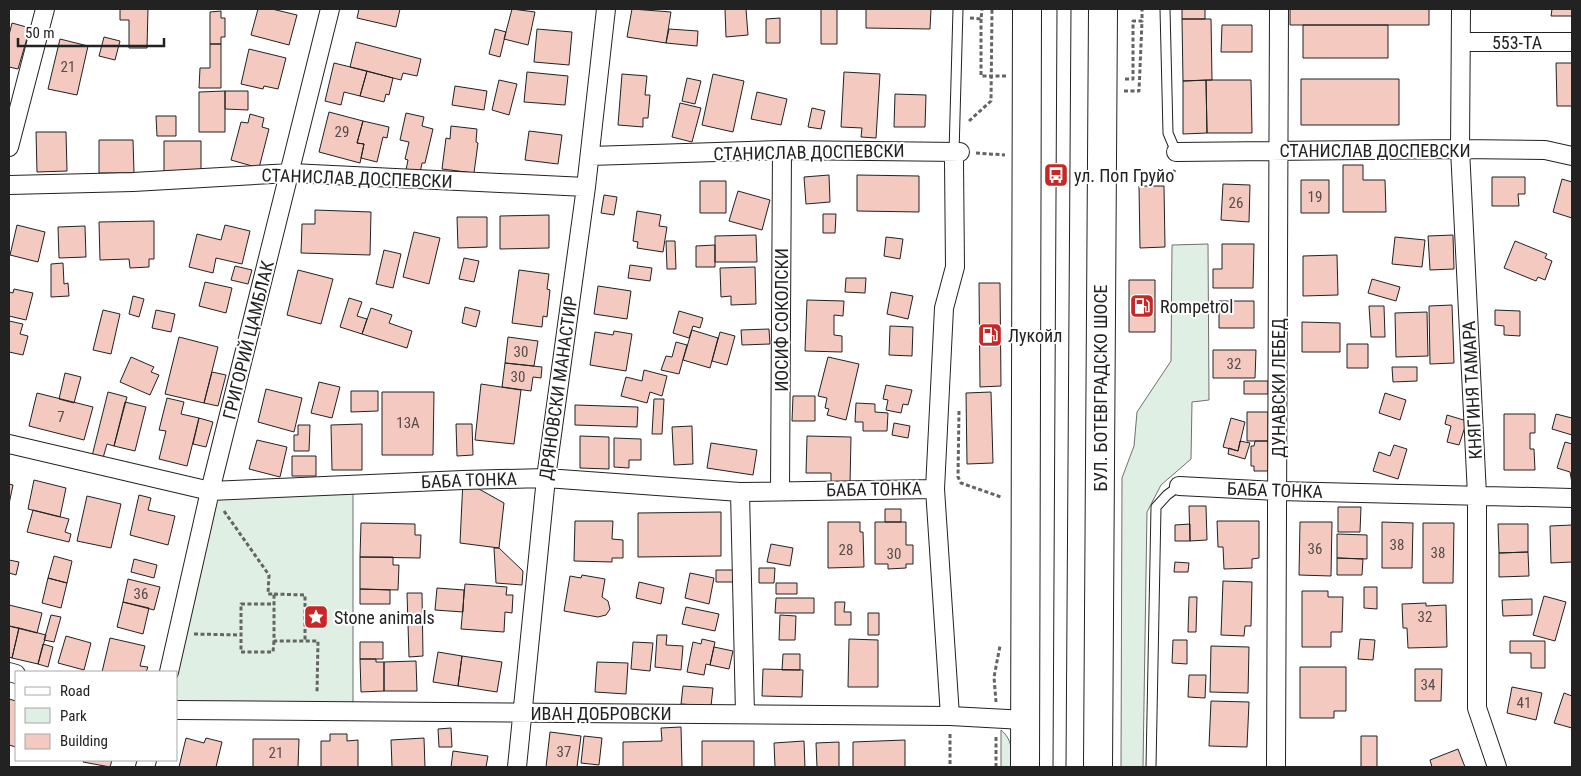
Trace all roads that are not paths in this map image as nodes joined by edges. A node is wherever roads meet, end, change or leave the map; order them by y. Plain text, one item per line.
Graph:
1 (45, 9) edge
2 (330, 9) edge
3 (606, 9) edge
4 (958, 9) edge
5 (1027, 9) edge
6 (1103, 9) edge
7 (1165, 9) edge
8 (1279, 9) edge
9 (1461, 9) edge
10 (1461, 42) junction
11 (1572, 42) edge
12 (9, 147) edge
13 (1460, 149) junction
14 (782, 150) junction
15 (1278, 150) junction
16 (1176, 152) joint
17 (956, 154) junction
18 (590, 156) junction
19 (1572, 156) edge
20 (291, 172) junction
21 (9, 184) edge
22 (586, 187) junction
23 (9, 444) edge
24 (546, 478) junction
25 (1179, 486) joint
26 (935, 489) junction
27 (780, 490) junction
28 (210, 491) junction
29 (1278, 491) junction
30 (740, 492) junction
31 (1477, 495) junction
32 (1572, 498) edge
33 (169, 671) edge
34 (178, 710) edge
35 (523, 712) junction
36 (745, 714) junction
37 (950, 716) junction
38 (1025, 720) junction
39 (517, 767) edge
40 (1025, 767) edge
41 (1098, 767) edge
42 (1151, 767) edge
43 (1276, 767) edge
44 (1496, 767) edge

1 - 12 street
2 - 20 street, ГРИГОРИЙ ЦАМБЛАК
3 - 18 street, ДРЯНОВСКИ МАНАСТИР
4 - 17 lane
5 - 38 main road
6 - 41 main road, БУЛ. БОТЕВГРАДСКО ШОСЕ
7 - 16 lane
8 - 15 street, ДУНАВСКИ ЛЕБЕД
9 - 10 street, КНЯГИНЯ ТАМАРА
10 - 11 street, 553-ТА
10 - 13 street, КНЯГИНЯ ТАМАРА
13 - 15 street, СТАНИСЛАВ ДОСПЕВСКИ
13 - 19 street, СТАНИСЛАВ ДОСПЕВСКИ
13 - 31 street, КНЯГИНЯ ТАМАРА
14 - 17 street, СТАНИСЛАВ ДОСПЕВСКИ
14 - 18 street, СТАНИСЛАВ ДОСПЕВСКИ
14 - 27 street, ИОСИФ СОКОЛСКИ
15 - 16 street, СТАНИСЛАВ ДОСПЕВСКИ
15 - 29 street, ДУНАВСКИ ЛЕБЕД
17 - 26 street
18 - 22 street, ДРЯНОВСКИ МАНАСТИР
20 - 21 street, СТАНИСЛАВ ДОСПЕВСКИ
20 - 22 street, СТАНИСЛАВ ДОСПЕВСКИ
20 - 28 street, ГРИГОРИЙ ЦАМБЛАК
22 - 24 street, ДРЯНОВСКИ МАНАСТИР
23 - 28 street, БАБА ТОНКА
24 - 28 street, БАБА ТОНКА
24 - 30 street, БАБА ТОНКА
24 - 35 street, ДРЯНОВСКИ МАНАСТИР
25 - 29 street, БАБА ТОНКА
25 - 42 lane, БАБА ТОНКА
26 - 27 street, БАБА ТОНКА
26 - 37 street
27 - 30 street, БАБА ТОНКА
28 - 33 street, ГРИГОРИЙ ЦАМБЛАК
29 - 31 street, БАБА ТОНКА
29 - 43 street, ДУНАВСКИ ЛЕБЕД
30 - 36 street
31 - 32 street, БАБА ТОНКА
31 - 44 street, КНЯГИНЯ ТАМАРА
34 - 35 street, ИВАН ДОБРОВСКИ
35 - 36 street, ИВАН ДОБРОВСКИ
35 - 39 street, ДРЯНОВСКИ МАНАСТИР
36 - 37 street, ИВАН ДОБРОВСКИ
37 - 38 street, ИВАН ДОБРОВСКИ
38 - 40 main road

